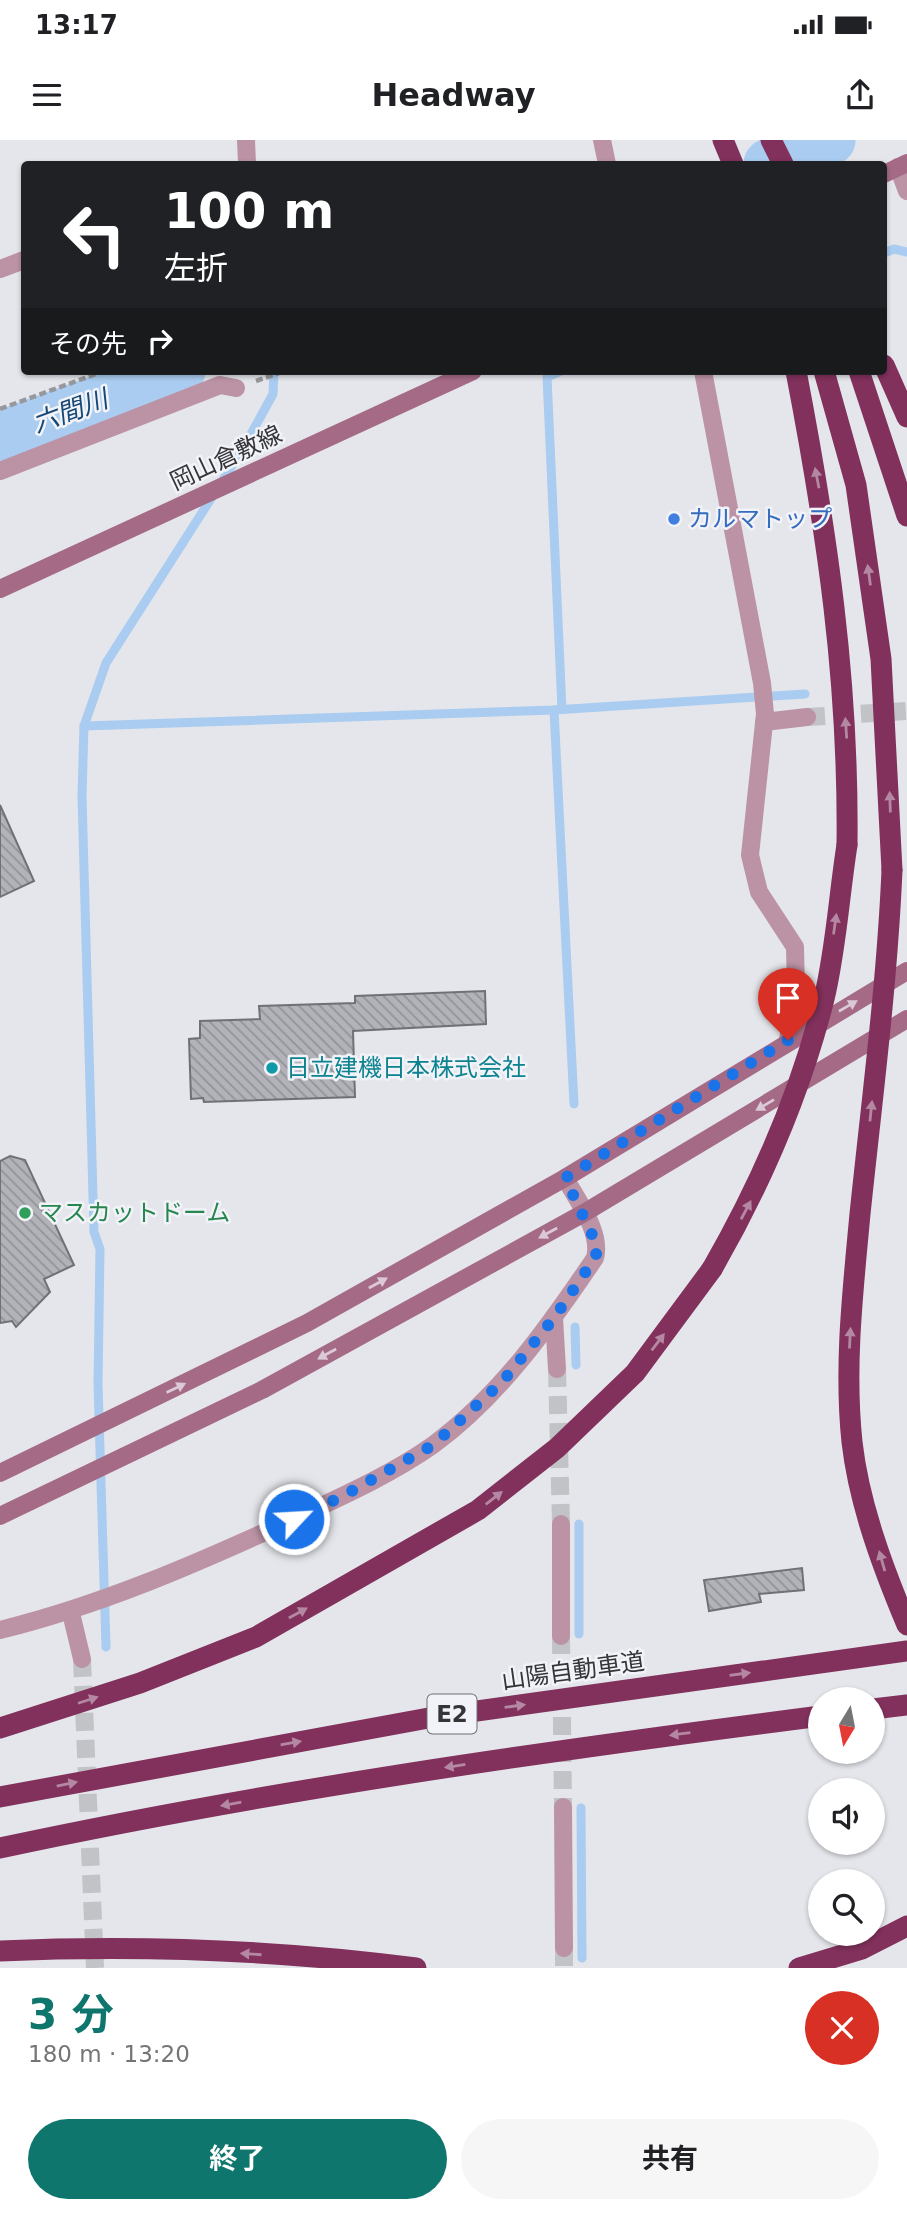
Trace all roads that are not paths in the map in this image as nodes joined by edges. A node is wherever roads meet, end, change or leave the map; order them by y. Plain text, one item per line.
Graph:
1 (246, 140) edge
2 (602, 140) edge
3 (723, 140) edge
4 (771, 140) edge
5 (247, 161) edge
6 (606, 161) edge
7 (732, 161) edge
8 (782, 161) edge
9 (896, 168) edge
10 (907, 191) edge
11 (21, 261) edge
12 (0, 269) edge
13 (887, 372) edge
14 (464, 375) edge
15 (704, 375) edge
16 (797, 375) edge
17 (825, 375) edge
18 (860, 375) edge
19 (236, 388) dead end
20 (907, 417) edge
21 (0, 471) edge
22 (907, 516) edge
23 (0, 589) edge
24 (807, 717) tunnel mouth
25 (764, 718) junction
26 (907, 971) edge
27 (907, 1019) edge
28 (788, 1040) junction
29 (565, 1178) junction
30 (584, 1213) junction
31 (554, 1318) junction
32 (557, 1369) tunnel mouth
33 (0, 1473) edge
34 (0, 1516) edge
35 (561, 1524) tunnel mouth
36 (71, 1613) junction
37 (907, 1625) edge
38 (0, 1630) edge
39 (561, 1636) tunnel mouth
40 (907, 1651) edge
41 (82, 1659) tunnel mouth
42 (907, 1705) edge
43 (886, 1707) edge
44 (808, 1718) edge
45 (0, 1728) edge
46 (0, 1797) edge
47 (563, 1807) tunnel mouth
48 (0, 1848) edge
49 (907, 1926) edge
50 (564, 1948) tunnel mouth
51 (0, 1951) edge
52 (416, 1968) edge
53 (799, 1968) edge

1 - 5 street
2 - 6 street
3 - 7 highway
4 - 8 highway
9 - 10 street
11 - 12 street
13 - 20 highway
14 - 23 street, 岡山倉敷線
15 - 25 street
45 -> 16 highway, bridge
37 -> 17 highway, bridge
18 - 22 highway
19 - 21 street
24 - 25 street
25 - 28 street
28 -> 26 street
27 -> 30 street
28 - 29 street
29 - 30 street
33 -> 29 street
30 - 31 street
30 -> 34 street
31 - 32 street
31 - 36 street
35 - 39 street
36 - 38 street
36 - 41 street
46 -> 40 highway, 山陽自動車道 / E2
42 - 43 highway
44 -> 48 highway, E2
47 - 50 street
49 - 53 highway
52 -> 51 highway

